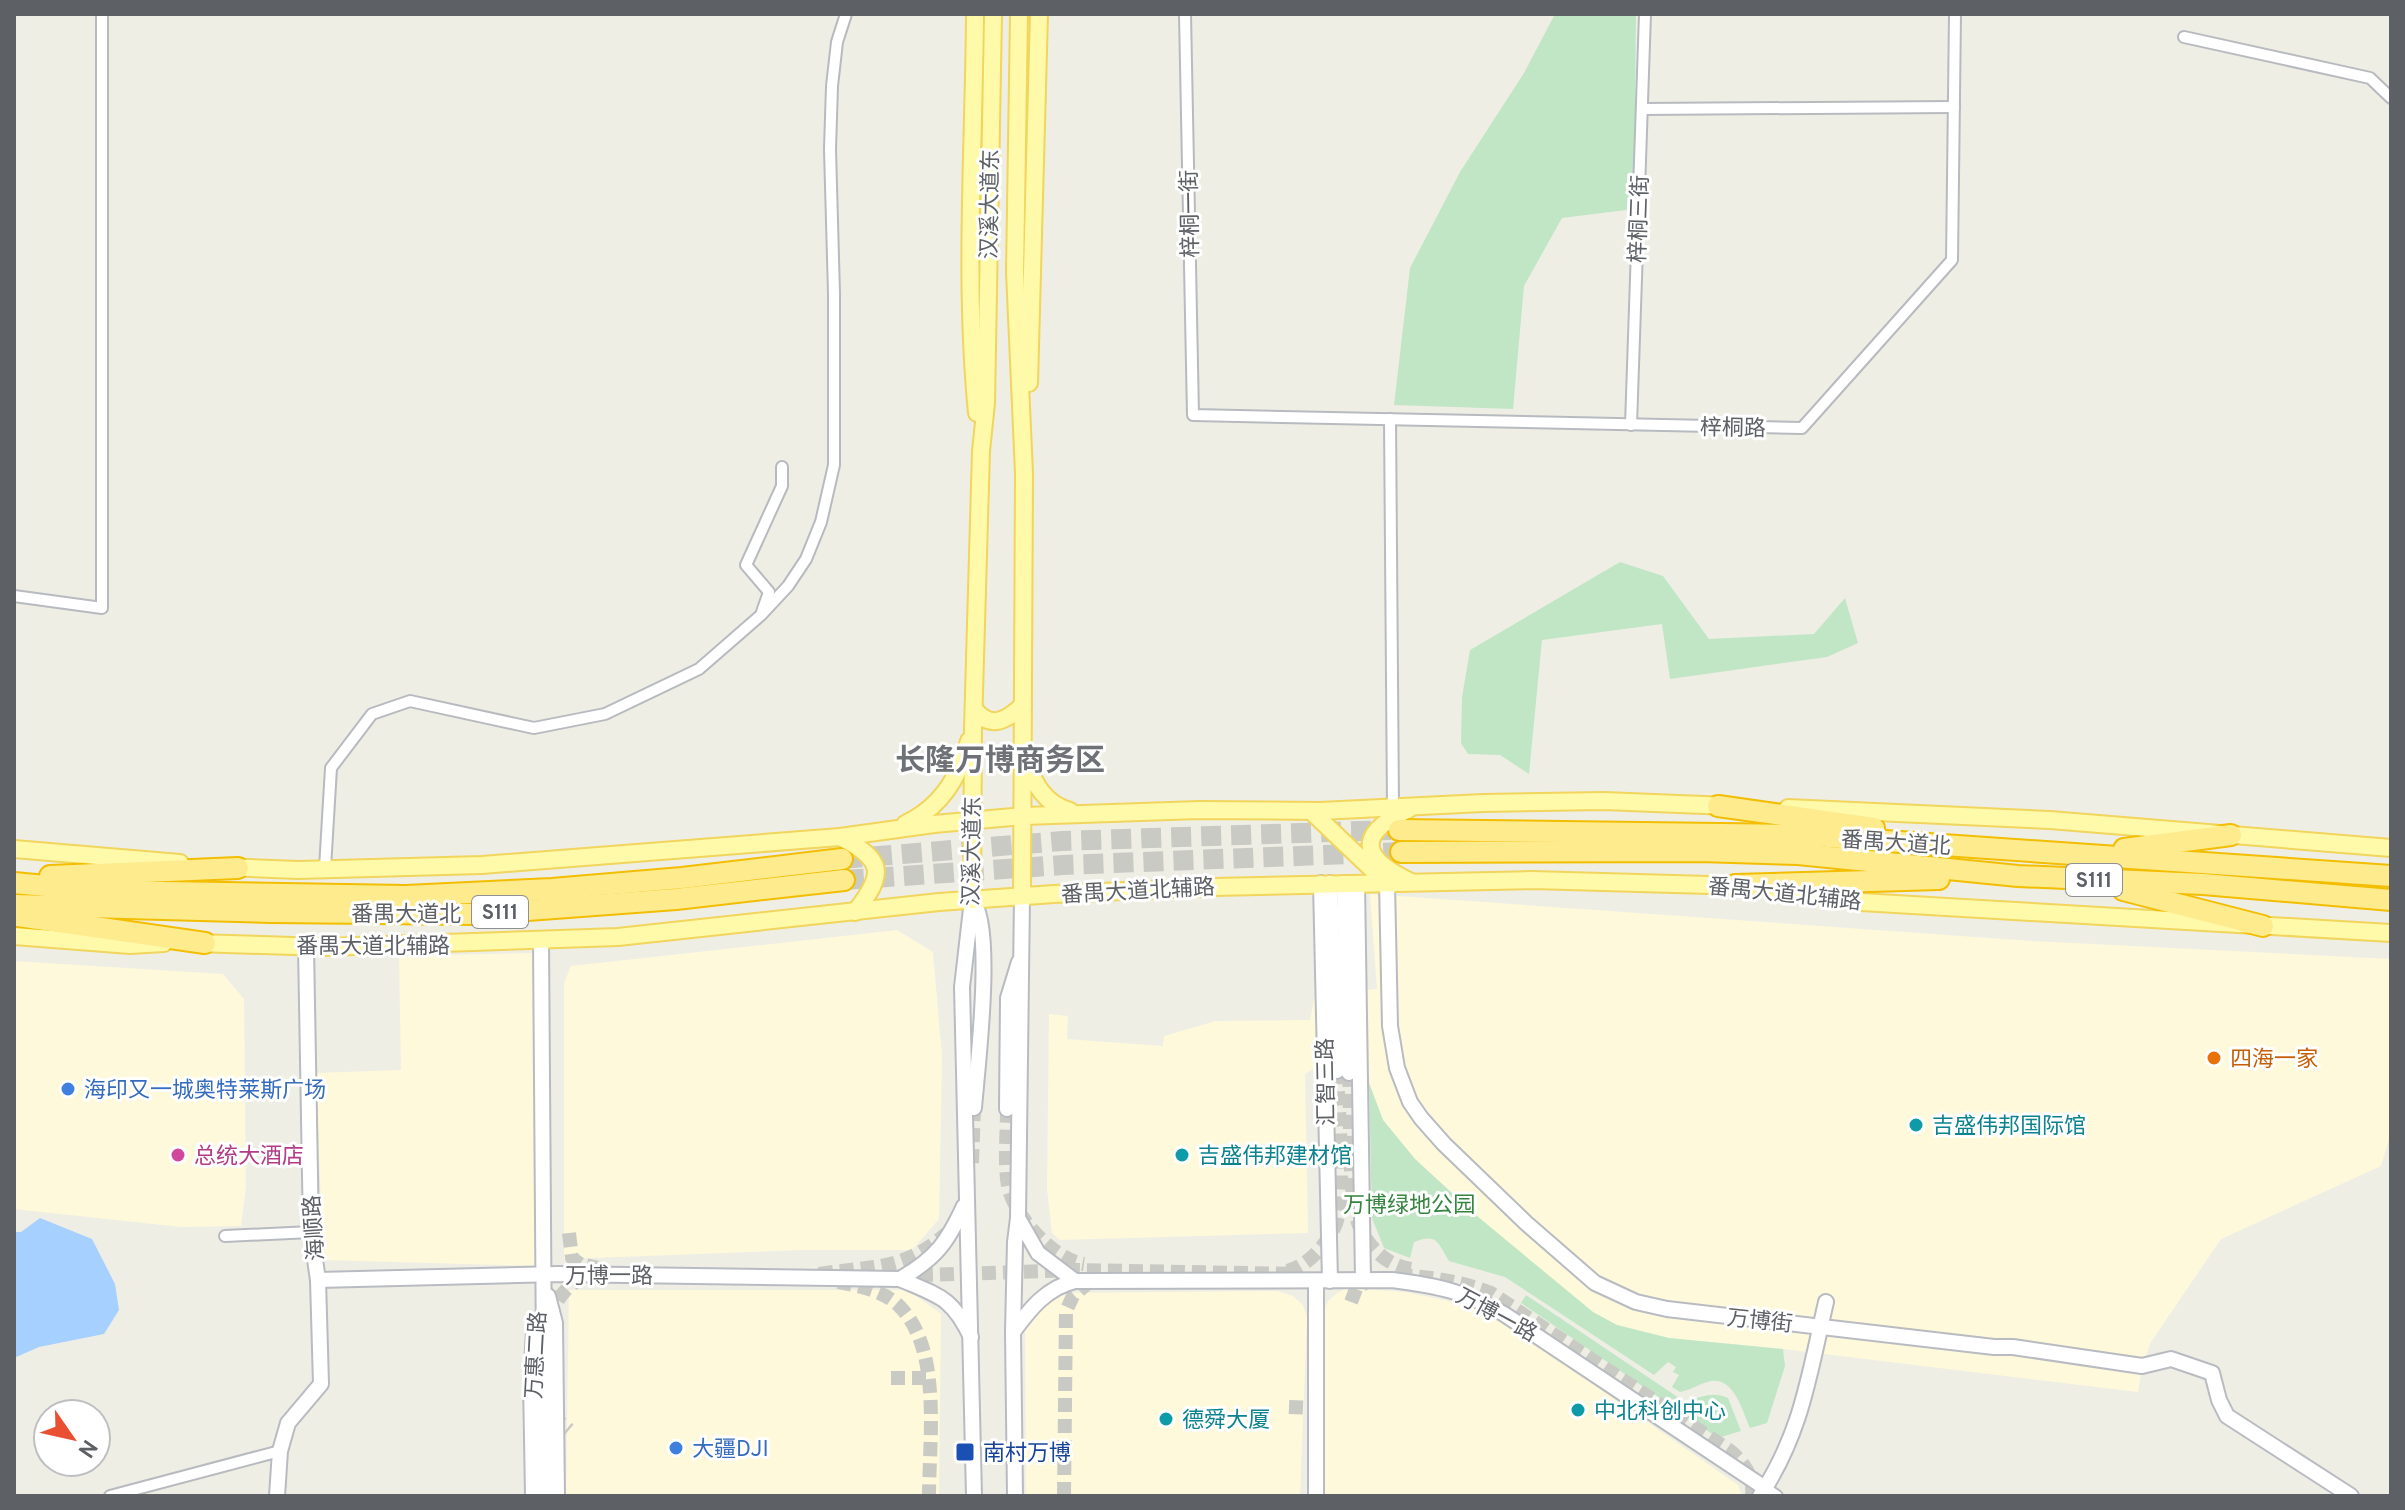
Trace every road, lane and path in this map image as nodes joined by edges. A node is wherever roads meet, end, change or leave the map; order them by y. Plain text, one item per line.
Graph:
1 (102, 14) edge
2 (846, 14) edge
3 (975, 14) edge
4 (993, 14) edge
5 (1019, 14) edge
6 (1039, 14) edge
7 (1185, 14) edge
8 (1645, 14) edge
9 (1955, 14) edge
10 (2184, 37) dead end
11 (2391, 98) edge
12 (1954, 107) junction
13 (1642, 109) junction
14 (1193, 415) joint
15 (1390, 419) junction
16 (1631, 425) junction
17 (981, 451) junction
18 (782, 467) dead end
19 (1024, 473) junction
20 (14, 596) edge
21 (761, 615) junction
22 (1023, 705) junction
23 (975, 710) junction
24 (973, 728) junction
25 (1023, 753) junction
26 (1414, 806) junction
27 (1718, 806) junction
28 (1393, 807) junction
29 (1311, 811) junction
30 (1083, 814) junction
31 (1024, 816) junction
32 (973, 819) junction
33 (891, 830) junction
34 (1399, 830) tunnel mouth
35 (2231, 835) junction
36 (840, 837) junction
37 (2391, 848) edge
38 (14, 849) edge
39 (2004, 850) junction
40 (1401, 852) tunnel mouth
41 (2083, 855) junction
42 (238, 868) junction
43 (325, 868) junction
44 (2018, 876) junction
45 (2391, 876) edge
46 (2080, 879) junction
47 (14, 880) edge
48 (1338, 883) junction
49 (1387, 883) junction
50 (1413, 883) junction
51 (1735, 885) junction
52 (1022, 896) junction
53 (972, 900) junction
54 (2391, 900) edge
55 (14, 905) edge
56 (855, 912) junction
57 (14, 916) edge
58 (2263, 926) junction
59 (2391, 933) edge
60 (14, 936) edge
61 (541, 940) junction
62 (205, 943) junction
63 (306, 946) junction
64 (1022, 954) junction
65 (1343, 1072) tunnel mouth
66 (974, 1108) tunnel mouth
67 (1007, 1109) tunnel mouth
68 (966, 1202) junction
69 (1018, 1218) junction
70 (311, 1232) junction
71 (225, 1236) dead end
72 (543, 1279) junction
73 (900, 1279) junction
74 (318, 1280) junction
75 (1363, 1280) junction
76 (1075, 1281) junction
77 (1323, 1281) junction
78 (1826, 1302) dead end
79 (1821, 1326) junction
80 (1013, 1332) junction
81 (971, 1337) junction
82 (280, 1451) junction
83 (1767, 1493) edge
84 (110, 1496) edge
85 (277, 1496) edge
86 (533, 1496) edge
87 (545, 1496) edge
88 (557, 1496) edge
89 (974, 1496) edge
90 (1015, 1496) edge
91 (1316, 1496) edge
92 (2351, 1496) edge

1 - 20 street
2 - 21 street
3 - 17 main road
4 - 17 main road, 汉溪大道东
5 - 19 main road, 汉溪大道东
6 - 19 main road
7 - 14 street, 梓桐一街
8 - 13 street, 梓桐三街
9 - 12 street, 梓桐路
10 - 11 street
12 - 13 street
12 - 16 street, 梓桐路
13 - 16 street, 梓桐三街
14 - 15 street, 梓桐路
15 - 16 street, 梓桐路
15 - 28 street
17 - 23 main road, 汉溪大道东
18 - 21 street
19 - 22 main road, 汉溪大道东
21 - 43 street
22 - 23 main road
22 - 25 main road, 汉溪大道东
23 - 24 main road, 汉溪大道东
24 - 32 main road, 汉溪大道东
24 - 33 main road
25 - 30 main road
25 - 31 main road, 汉溪大道东
26 - 27 main road
26 - 28 main road
26 - 50 main road
27 - 35 main road
27 - 39 highway
28 - 29 main road
29 - 30 main road
29 - 49 main road
30 - 31 main road
31 - 32 main road
31 - 52 main road, 汉溪大道东
32 - 33 main road
32 - 53 main road, 汉溪大道东
33 - 36 main road
34 - 39 highway, 番禺大道北 / S111
35 - 37 main road
35 - 41 highway
36 - 43 main road
36 - 56 main road
38 - 42 main road
39 - 41 highway, 番禺大道北 / S111
40 - 44 highway, 番禺大道北 / S111
41 - 45 highway, 番禺大道北 / S111
42 - 43 main road
42 - 47 highway
44 - 46 highway, 番禺大道北 / S111
44 - 51 highway
46 - 54 highway, 番禺大道北 / S111
46 - 58 highway
47 - 55 highway, 番禺大道北 / S111
48 - 49 main road, 番禺大道北辅路
48 - 52 main road, 番禺大道北辅路
48 - 65 street
48 - 75 street, 汇智三路
48 - 77 street, 汇智三路
49 - 50 main road, 番禺大道北辅路
49 - 79 street, 万博街
50 - 51 main road, 番禺大道北辅路
51 - 58 main road, 番禺大道北辅路
52 - 53 main road, 番禺大道北辅路
52 - 64 street, 汉溪大道东
53 - 56 main road, 番禺大道北辅路
53 - 66 street
53 - 68 street, 汉溪大道东
56 - 61 main road, 番禺大道北辅路
57 - 62 highway
58 - 59 main road, 番禺大道北辅路
60 - 62 main road, 番禺大道北辅路
61 - 63 main road, 番禺大道北辅路
61 - 72 street, 万惠二路
62 - 63 main road, 番禺大道北辅路
63 - 70 street, 海顺路
64 - 67 street
64 - 69 street, 汉溪大道东
68 - 73 street
68 - 81 street, 汉溪大道东
69 - 76 street
69 - 80 street, 汉溪大道东
70 - 71 street
70 - 74 street, 海顺路
72 - 73 street, 万博一路
72 - 74 street, 万博一路
72 - 86 street, 万惠二路
72 - 87 street
72 - 88 street, 万惠二路
73 - 81 street
74 - 82 street, 海顺路
75 - 77 street, 万博一路
75 - 83 street, 万博一路
76 - 77 street, 万博一路
76 - 80 street
77 - 91 street, 汇智三路
78 - 79 street
79 - 83 street
79 - 92 street, 万博街
80 - 90 street, 汉溪大道东
81 - 89 street, 汉溪大道东
82 - 84 street
82 - 85 street, 海顺路

